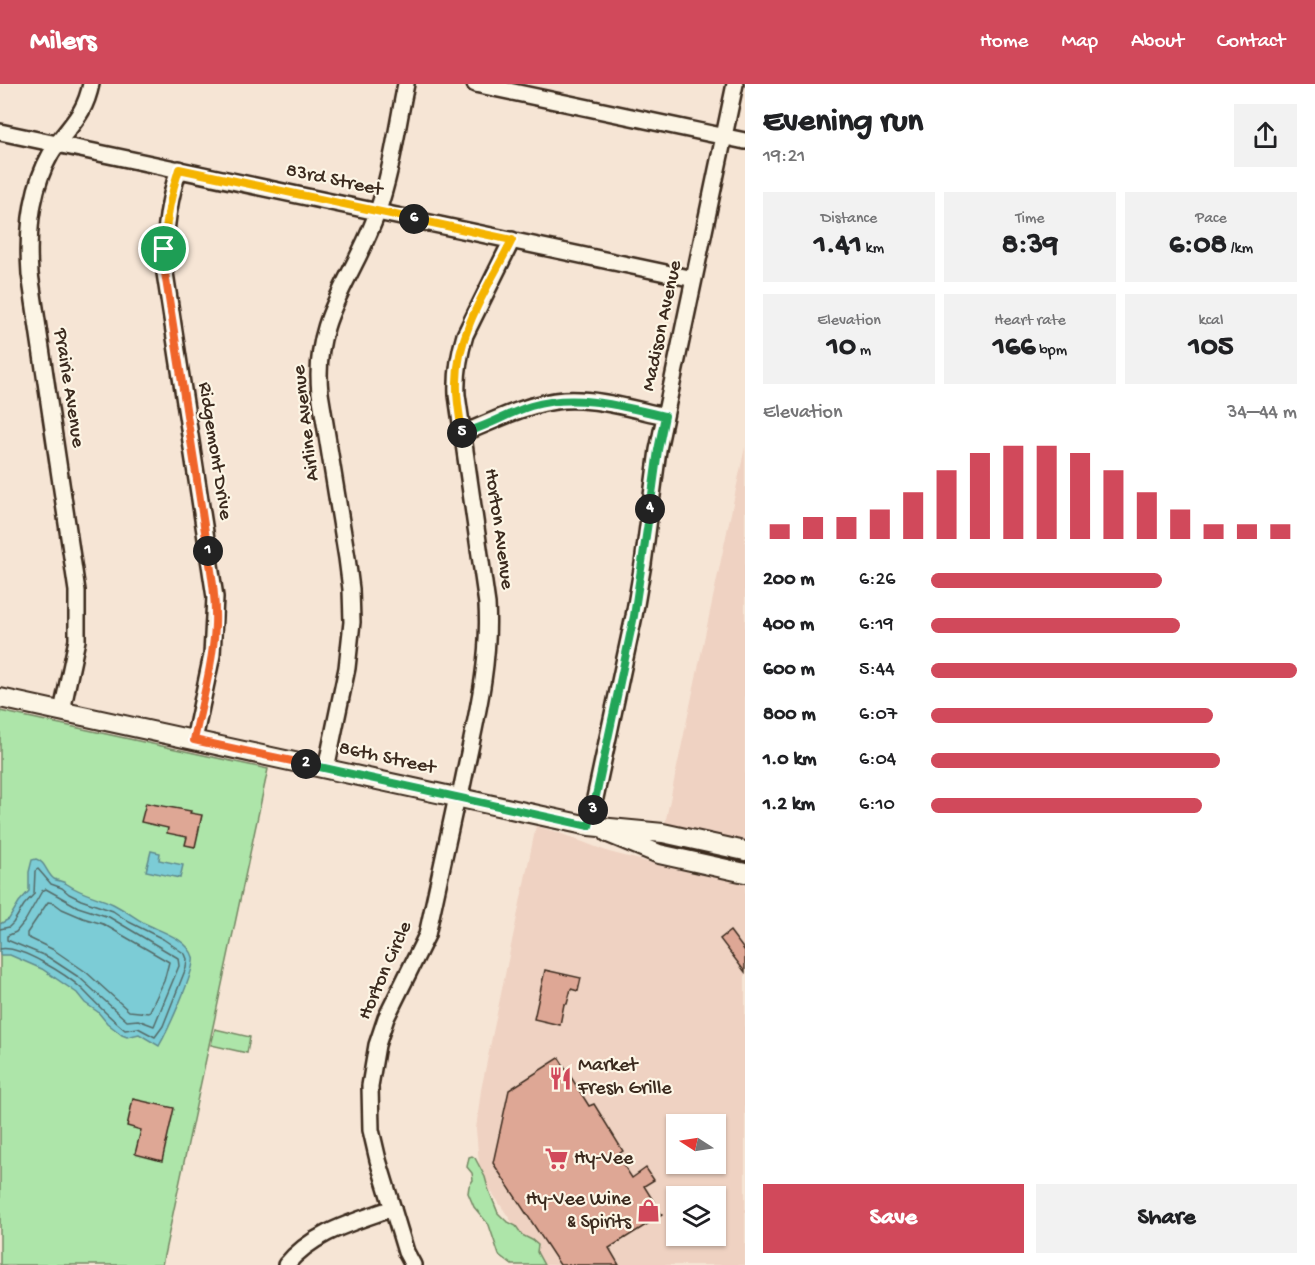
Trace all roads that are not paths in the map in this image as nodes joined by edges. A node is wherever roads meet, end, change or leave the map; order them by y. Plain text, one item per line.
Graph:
1 (91, 84) edge
2 (406, 84) edge
3 (475, 84) edge
4 (735, 84) edge
5 (0, 132) edge
6 (724, 137) junction
7 (745, 141) edge
8 (57, 144) junction
9 (179, 169) junction
10 (378, 212) junction
11 (512, 240) junction
12 (694, 279) junction
13 (665, 416) junction
14 (462, 434) junction
15 (0, 698) edge
16 (62, 711) junction
17 (194, 740) junction
18 (326, 769) junction
19 (459, 797) junction
20 (589, 826) junction
21 (745, 850) edge
22 (745, 873) edge
23 (393, 1208) junction
24 (286, 1265) edge
25 (413, 1265) edge

1 - 8 street, Prairie Avenue
2 - 10 street, Airline Avenue
3 - 6 street
4 - 6 street, Madison Avenue
5 - 8 street, 83rd Street
6 - 7 street
6 - 12 street, Madison Avenue
8 - 9 street, 83rd Street
8 - 16 street, Prairie Avenue
9 - 10 street, 83rd Street
9 - 17 street, Ridgemont Drive
10 - 11 street, 83rd Street
10 - 18 street, Airline Avenue
11 - 12 street, 83rd Street
11 - 14 street, Horton Avenue
12 - 13 street, Madison Avenue
13 - 14 street
13 - 20 street, Madison Avenue
14 - 19 street, Horton Avenue
15 - 16 main road, 86th Street
16 - 17 main road, 86th Street
17 - 18 main road, 86th Street
18 - 19 main road, 86th Street
19 - 20 main road, 86th Street
19 - 23 street, Horton Circle
20 - 21 main road, 86th Street
20 - 22 main road, 86th Street
23 - 24 street
23 - 25 street, Horton Circle

